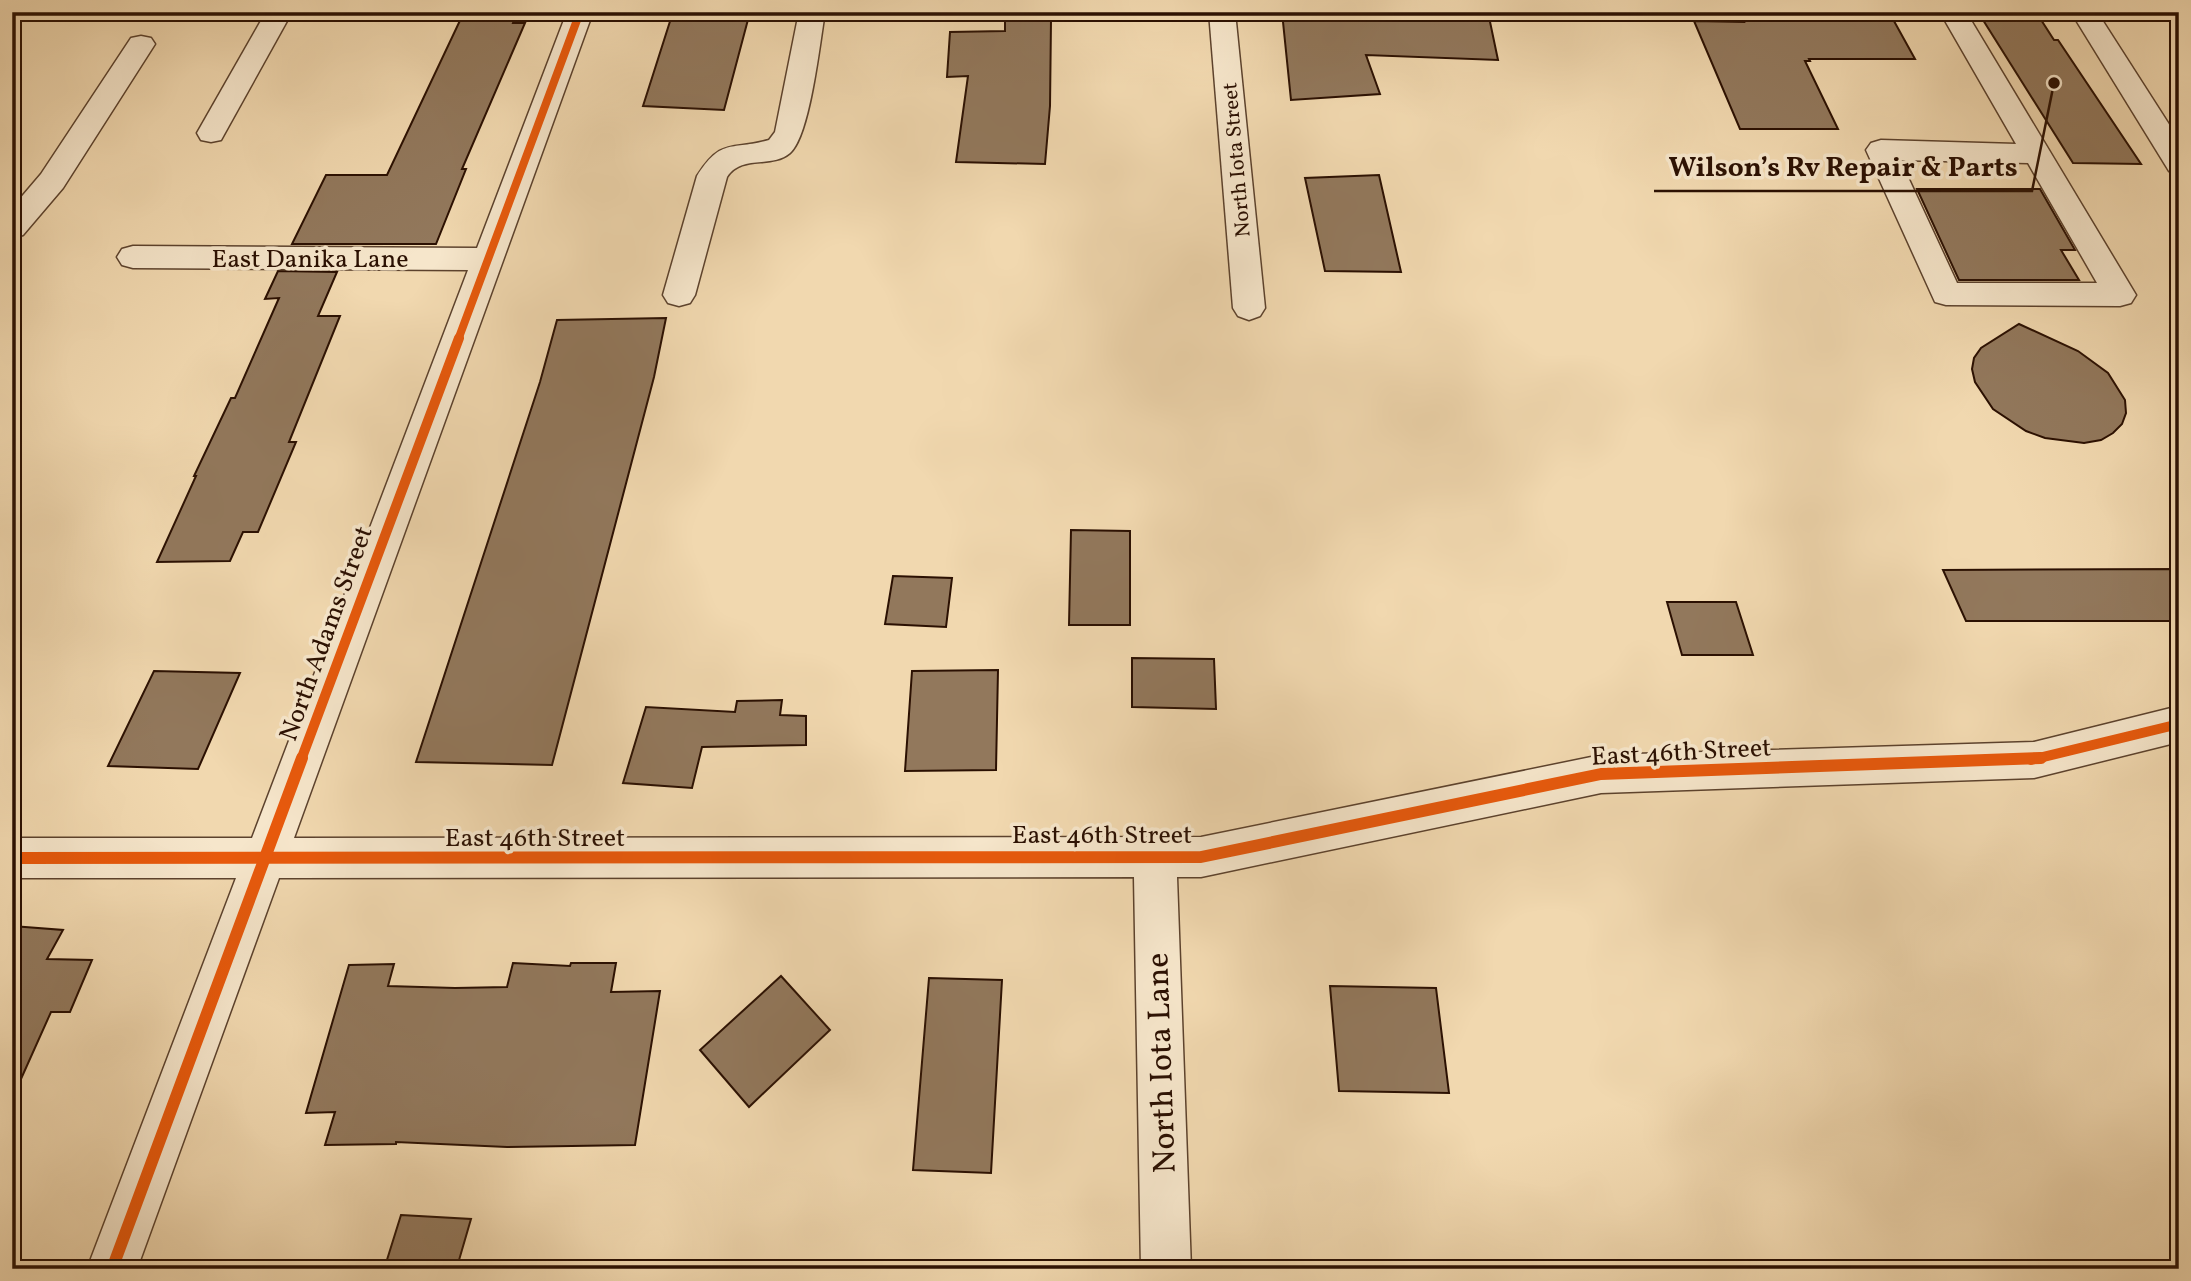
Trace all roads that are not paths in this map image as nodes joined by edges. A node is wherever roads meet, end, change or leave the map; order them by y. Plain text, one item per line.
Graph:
1 (279, 12) edge
2 (580, 12) edge
3 (812, 12) edge
4 (1222, 12) edge
5 (1953, 12) edge
6 (2084, 12) edge
7 (141, 44) dead end
8 (211, 133) dead end
9 (2037, 154) junction
10 (2179, 164) edge
11 (12, 228) edge
12 (132, 257) dead end
13 (488, 259) junction
14 (679, 295) dead end
15 (1249, 308) dead end
16 (2179, 724) edge
17 (1155, 857) junction
18 (12, 858) edge
19 (264, 860) junction
20 (112, 1269) edge
21 (1166, 1269) edge

1 - 8 street
2 - 13 street, North Adams Street
3 - 14 street
4 - 15 street, North Iota Street
5 - 9 street
6 - 10 street
7 - 11 street
9 - 9 street
12 - 13 street, East Danika Lane
13 - 19 street, North Adams Street
16 - 17 street, East 46th Street
17 - 19 street, East 46th Street
17 - 21 street, North Iota Lane
18 - 19 street, East 46th Street
19 - 20 street, North Adams Street

